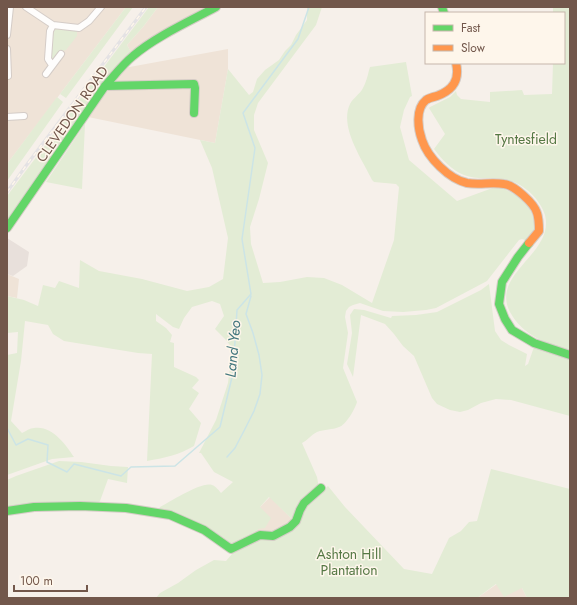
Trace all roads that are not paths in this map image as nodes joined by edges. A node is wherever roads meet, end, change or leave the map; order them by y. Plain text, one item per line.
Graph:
1 (10, 7) edge
2 (26, 7) edge
3 (101, 7) edge
4 (216, 7) edge
5 (53, 25) junction
6 (7, 35) edge
7 (7, 49) edge
8 (61, 54) dead end
9 (456, 64) edge
10 (52, 65) junction
11 (46, 74) dead end
12 (8, 76) edge
13 (105, 86) junction
14 (194, 113) dead end
15 (24, 116) dead end
16 (7, 117) edge
17 (7, 228) edge
18 (570, 355) edge
19 (321, 488) dead end
20 (7, 511) edge

1 - 6 street
2 - 5 street
3 - 5 street
4 - 13 main road, CLEVEDON ROAD
5 - 10 street
7 - 12 street
8 - 10 street
9 - 18 main road
10 - 11 street
13 - 14 main road
13 - 17 main road, CLEVEDON ROAD
15 - 16 street
19 - 20 main road

